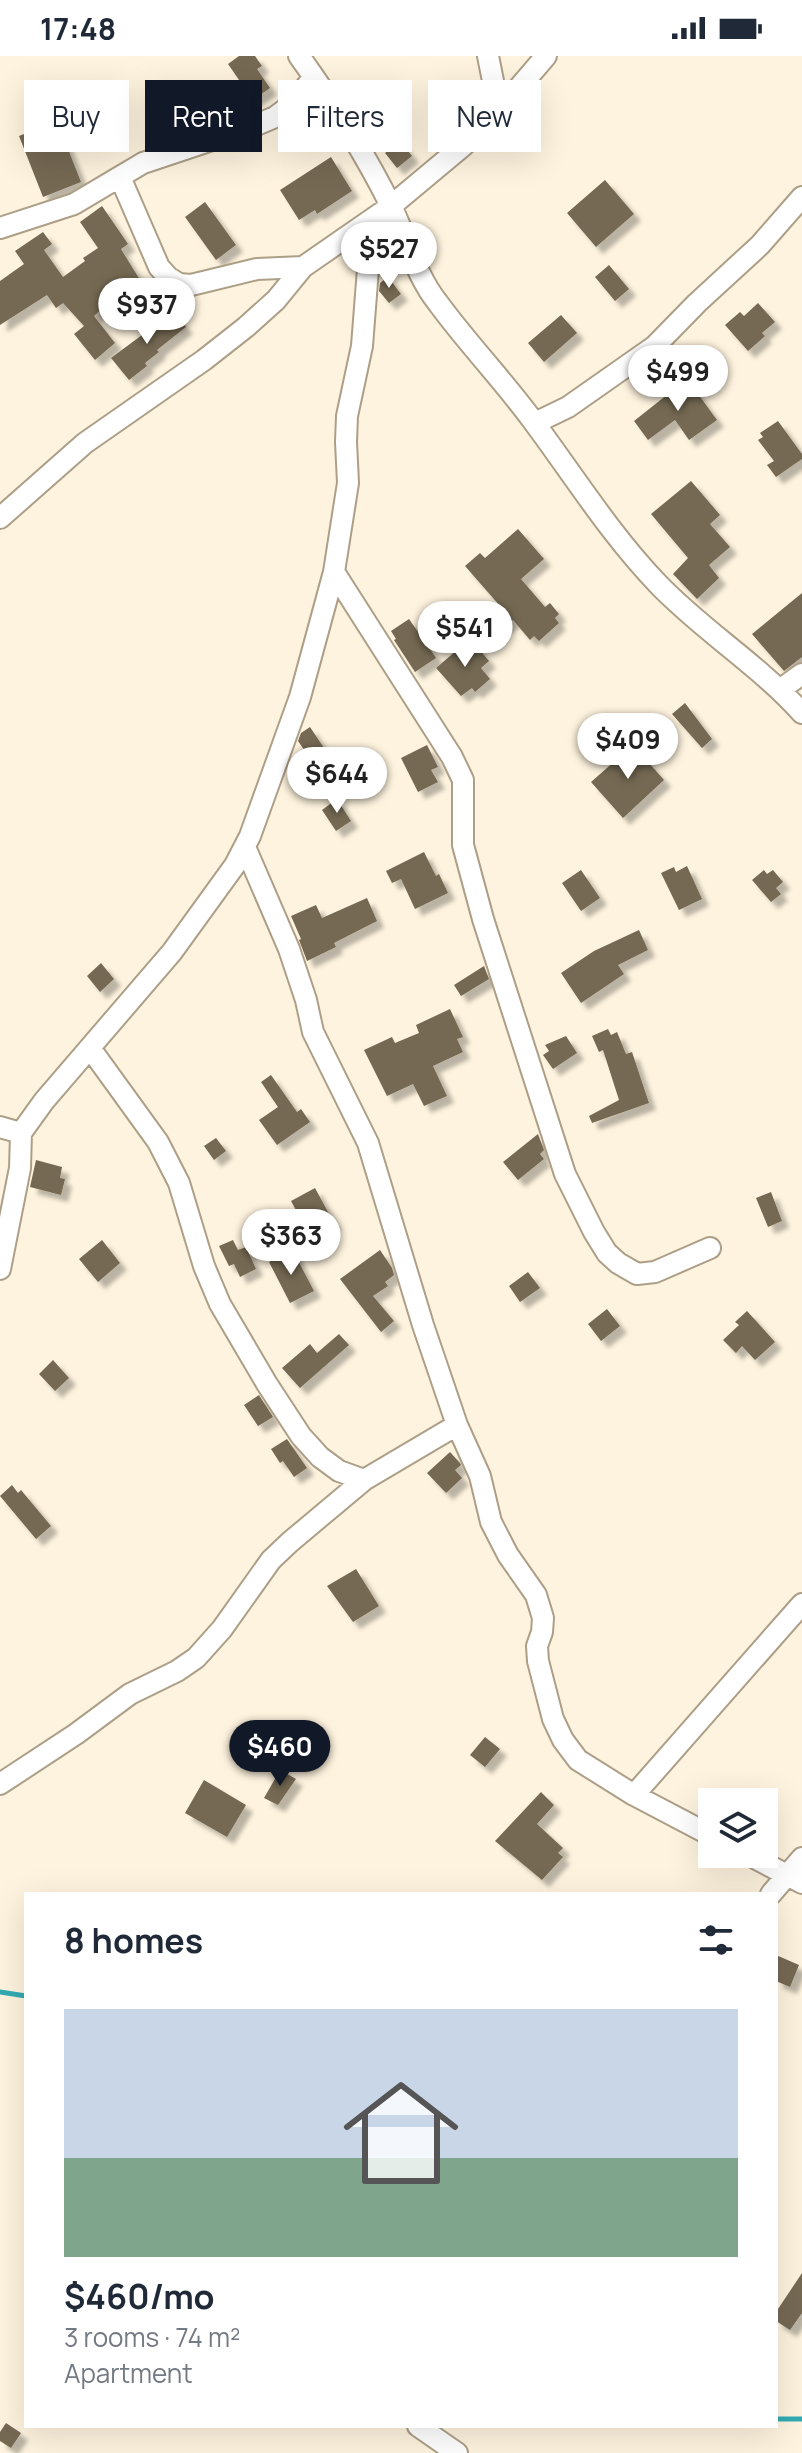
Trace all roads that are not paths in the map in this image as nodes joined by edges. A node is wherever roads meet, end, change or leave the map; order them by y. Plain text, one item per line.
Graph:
1 (299, 56) edge
2 (488, 56) edge
3 (546, 56) edge
4 (314, 77) junction
5 (493, 80) edge
6 (525, 80) edge
7 (456, 152) edge
8 (120, 177) junction
9 (802, 197) edge
10 (391, 206) junction
11 (0, 228) edge
12 (303, 267) junction
13 (535, 423) junction
14 (0, 518) edge
15 (334, 572) junction
16 (802, 674) edge
17 (781, 689) junction
18 (802, 713) edge
19 (245, 847) junction
20 (90, 1048) junction
21 (0, 1127) edge
22 (21, 1133) junction
23 (710, 1248) dead end
24 (0, 1269) edge
25 (457, 1425) junction
26 (364, 1480) junction
27 (802, 1604) edge
28 (0, 1784) edge
29 (634, 1795) junction
30 (698, 1829) edge
31 (802, 1858) edge
32 (774, 1868) edge
33 (795, 1879) edge
34 (774, 1892) edge
35 (421, 2428) edge
36 (457, 2453) edge

1 - 4 street
2 - 5 street
3 - 6 street
4 - 8 street
4 - 10 street
7 - 10 street
8 - 11 street
8 - 12 street
9 - 13 street
10 - 12 street
10 - 13 street
10 - 15 street
12 - 14 street
13 - 17 street
15 - 19 street
15 - 23 street
16 - 17 street
17 - 18 street
19 - 20 street
19 - 25 street
20 - 22 street
20 - 26 street
21 - 22 street
22 - 24 street
25 - 26 street
25 - 29 street
26 - 28 street
27 - 29 street
29 - 30 street
31 - 33 street
32 - 33 street
33 - 34 street
35 - 36 street

